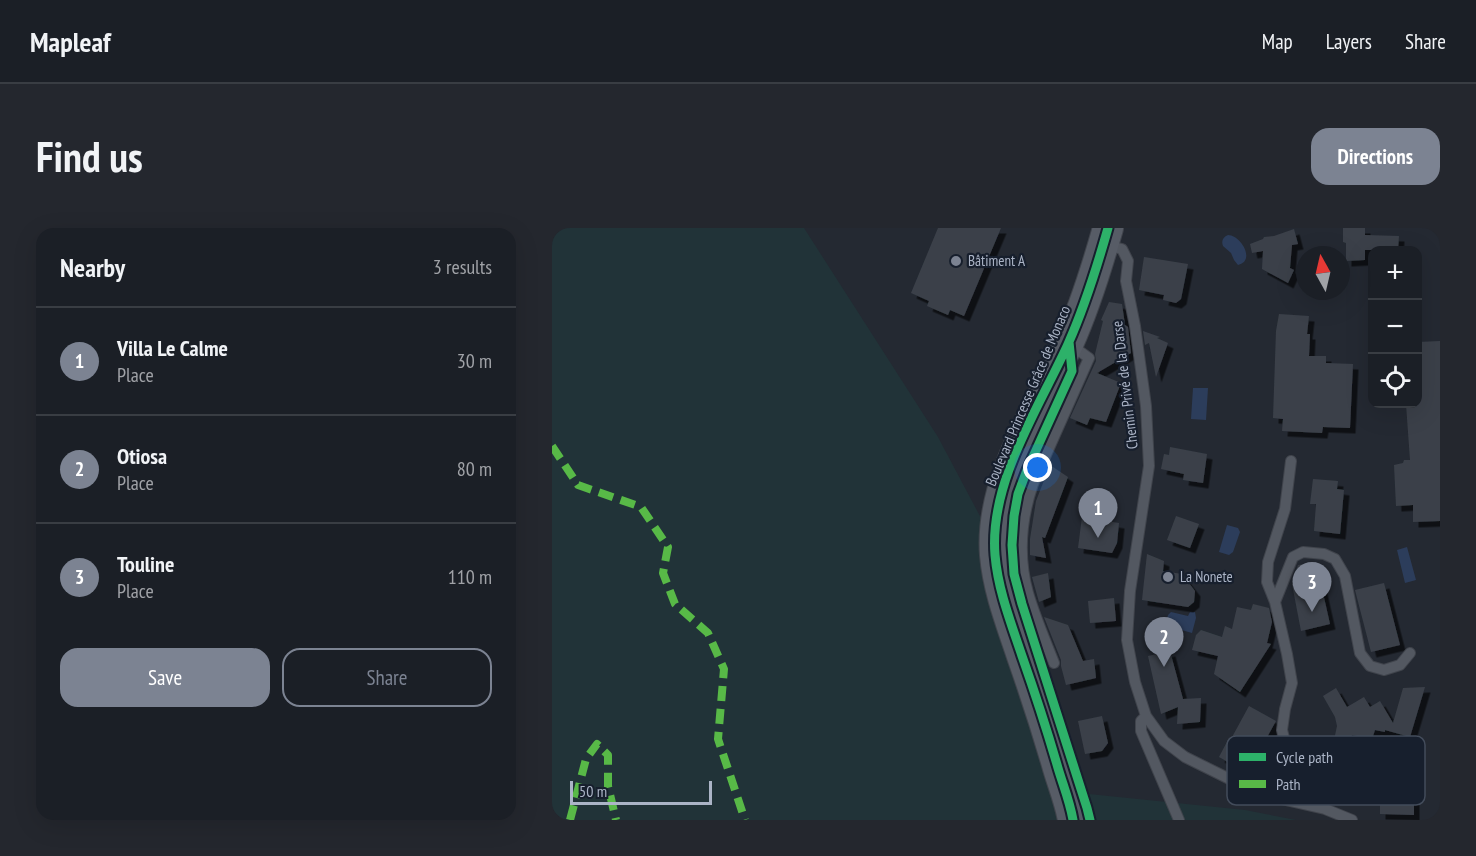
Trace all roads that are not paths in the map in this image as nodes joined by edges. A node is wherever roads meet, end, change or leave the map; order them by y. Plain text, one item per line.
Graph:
1 (1106, 237) edge
2 (1069, 342) junction
3 (1291, 461) dead end
4 (1275, 602) junction
5 (1410, 653) dead end
6 (1054, 663) dead end
7 (1146, 716) junction
8 (1284, 736) edge
9 (1227, 778) edge
10 (1310, 805) edge
11 (1073, 820) edge
12 (1179, 820) edge
13 (1352, 820) edge

1 - 2 main road, Boulevard Princesse Grâce de Monaco
1 - 7 lane, Chemin Privé de la Darse
2 - 6 lane
2 - 11 main road, Boulevard Princesse Grâce de Monaco
3 - 4 lane
4 - 5 lane
4 - 8 lane
7 - 9 lane, Chemin Privé de la Darse
7 - 12 lane, Chemin Privé de la Darse
10 - 13 lane, Chemin Privé de la Darse

